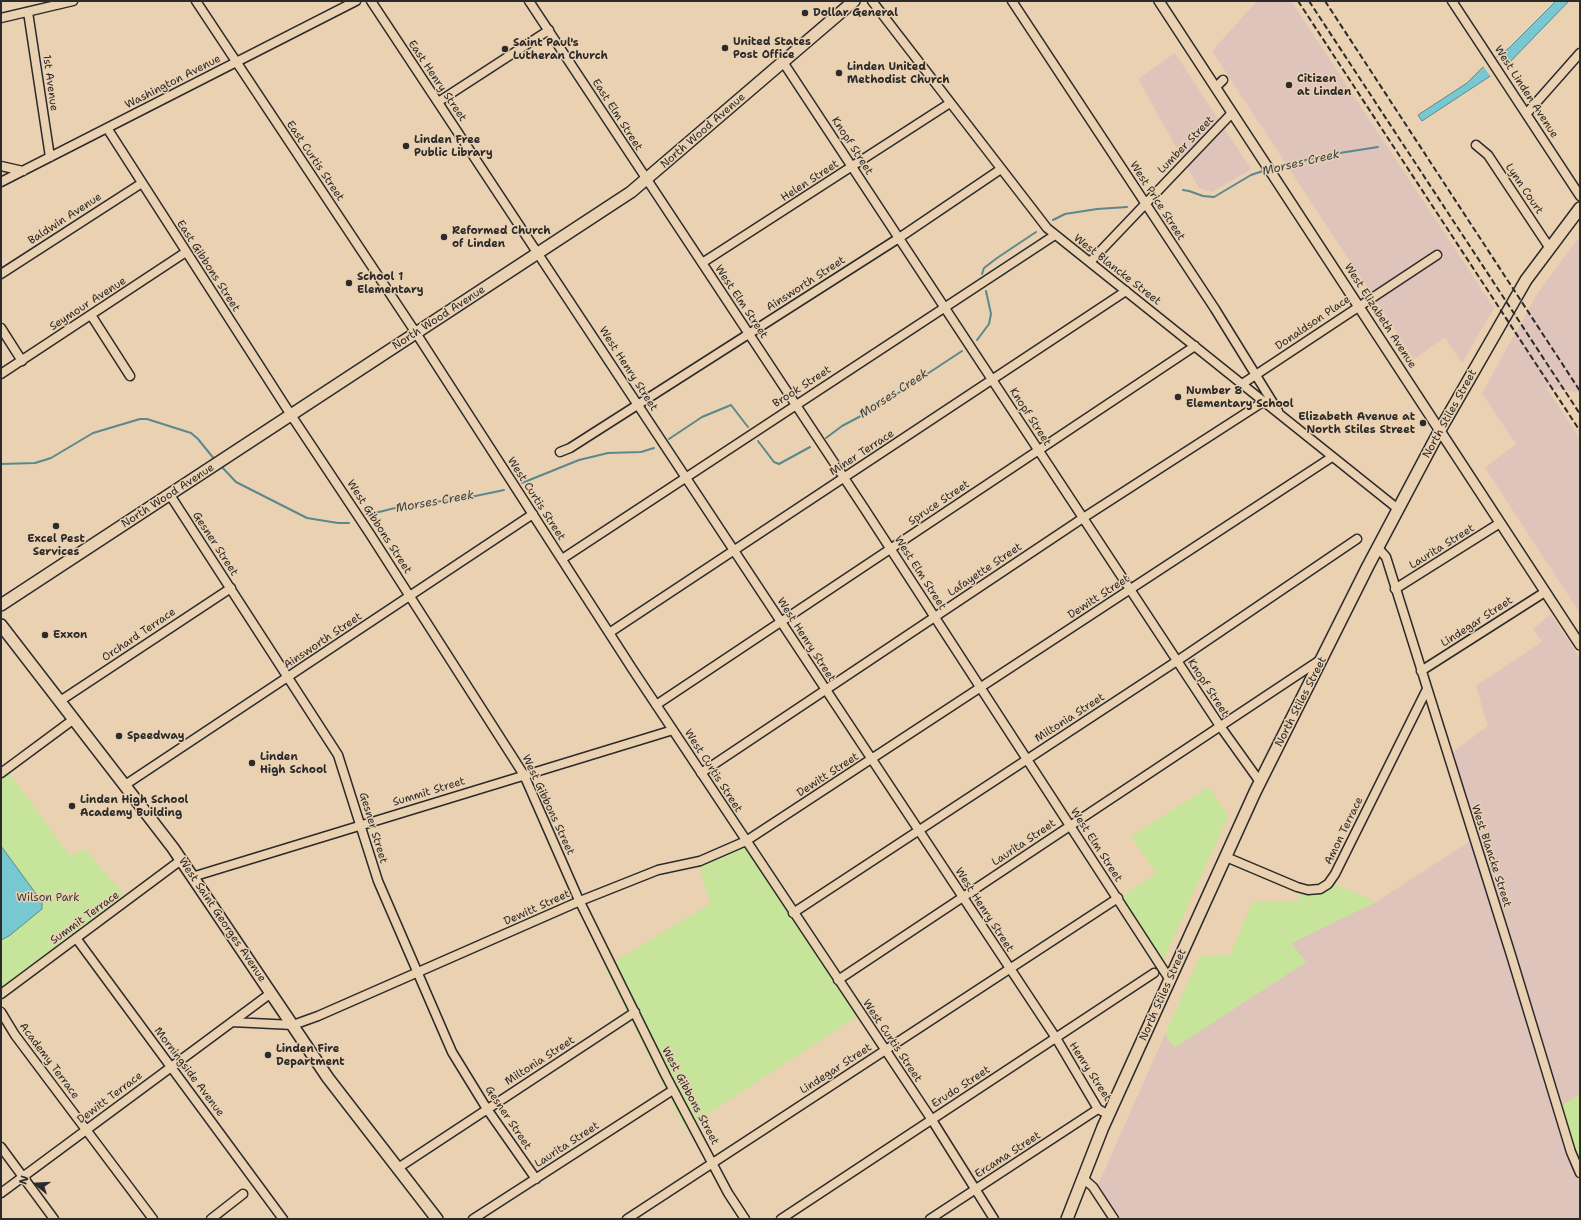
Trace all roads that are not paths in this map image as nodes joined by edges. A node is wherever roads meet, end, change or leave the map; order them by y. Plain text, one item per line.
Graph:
1 (73, 1) edge
2 (196, 1) edge
3 (356, 1) edge
4 (371, 1) edge
5 (529, 1) edge
6 (854, 1) edge
7 (872, 1) edge
8 (1012, 1) edge
9 (1159, 1) edge
10 (1452, 1) edge
11 (28, 12) junction
12 (1, 18) edge
13 (549, 30) junction
14 (1580, 54) edge
15 (236, 62) junction
16 (783, 62) junction
17 (1223, 80) dead end
18 (1216, 87) junction
19 (438, 102) junction
20 (950, 103) junction
21 (1232, 113) junction
22 (1527, 113) junction
23 (106, 128) junction
24 (1476, 146) dead end
25 (50, 157) junction
26 (1, 166) edge
27 (852, 166) junction
28 (1001, 169) junction
29 (23, 171) junction
30 (647, 180) junction
31 (1, 182) edge
32 (142, 183) junction
33 (1580, 196) edge
34 (1146, 204) junction
35 (1580, 208) edge
36 (1055, 235) junction
37 (899, 238) junction
38 (1549, 247) junction
39 (186, 252) junction
40 (538, 252) junction
41 (1437, 255) dead end
42 (1090, 262) junction
43 (702, 263) junction
44 (1, 274) edge
45 (1126, 291) junction
46 (1358, 306) junction
47 (945, 307) junction
48 (91, 315) junction
49 (1, 328) edge
50 (416, 333) junction
51 (749, 334) junction
52 (1195, 346) junction
53 (22, 361) junction
54 (1, 374) edge
55 (1256, 374) junction
56 (130, 376) dead end
57 (992, 380) junction
58 (1242, 384) junction
59 (1264, 402) junction
60 (638, 405) junction
61 (796, 405) junction
62 (291, 415) junction
63 (1280, 416) junction
64 (1440, 430) junction
65 (1038, 450) junction
66 (560, 452) dead end
67 (1332, 457) junction
68 (686, 477) junction
69 (844, 478) junction
70 (170, 495) junction
71 (1398, 509) junction
72 (533, 514) junction
73 (1083, 518) junction
74 (1500, 523) junction
75 (1357, 539) dead end
76 (891, 548) junction
77 (1378, 548) junction
78 (734, 550) junction
79 (562, 559) junction
80 (231, 588) junction
81 (1395, 589) junction
82 (1130, 590) junction
83 (1545, 592) junction
84 (410, 596) junction
85 (1, 605) edge
86 (935, 617) junction
87 (781, 622) junction
88 (1, 625) edge
89 (609, 633) junction
90 (1580, 645) edge
91 (1322, 658) junction
92 (1177, 661) junction
93 (1421, 671) junction
94 (289, 677) junction
95 (981, 688) junction
96 (1427, 689) junction
97 (826, 690) junction
98 (60, 701) junction
99 (656, 705) junction
100 (74, 719) junction
101 (1220, 726) junction
102 (673, 730) junction
103 (1027, 759) junction
104 (871, 760) junction
105 (1, 773) edge
106 (701, 773) junction
107 (524, 775) junction
108 (1260, 782) junction
109 (125, 785) junction
110 (360, 825) junction
111 (1070, 825) junction
112 (918, 831) junction
113 (746, 841) junction
114 (1226, 857) junction
115 (182, 860) junction
116 (192, 877) junction
117 (962, 898) junction
118 (1118, 898) junction
119 (580, 901) junction
120 (793, 912) junction
121 (76, 938) junction
122 (1009, 969) junction
123 (418, 973) junction
124 (1154, 973) dead end
125 (838, 980) junction
126 (1170, 980) junction
127 (271, 993) junction
128 (1, 994) edge
129 (1, 1012) edge
130 (635, 1012) junction
131 (232, 1022) junction
132 (292, 1025) junction
133 (1056, 1038) junction
134 (885, 1050) junction
135 (172, 1066) junction
136 (674, 1090) junction
137 (488, 1109) junction
138 (1098, 1109) junction
139 (1109, 1115) junction
140 (932, 1120) junction
141 (86, 1129) junction
142 (1, 1147) edge
143 (712, 1163) junction
144 (398, 1168) junction
145 (1580, 1173) edge
146 (23, 1176) junction
147 (536, 1178) junction
148 (1084, 1179) junction
149 (974, 1190) junction
150 (1, 1193) edge
151 (243, 1194) dead end
152 (54, 1219) edge
153 (152, 1219) edge
154 (211, 1219) edge
155 (283, 1219) edge
156 (437, 1219) edge
157 (473, 1219) edge
158 (627, 1219) edge
159 (745, 1219) edge
160 (781, 1219) edge
161 (930, 1219) edge
162 (994, 1219) edge
163 (1067, 1219) edge
164 (1114, 1219) edge

1 - 11 street
2 - 15 street, East Curtis Street
3 - 15 street, Washington Avenue
4 - 19 street, East Henry Street
5 - 13 street, East Elm Street
6 - 16 main road, North Wood Avenue
7 - 20 street, West Blancke Street
8 - 34 street, West Price Street
9 - 18 street, West Elizabeth Avenue
10 - 22 street, West Linden Avenue
11 - 12 street
11 - 25 street, 1st Avenue
13 - 19 street
13 - 30 street, East Elm Street
14 - 22 street
15 - 23 street, Washington Avenue
15 - 50 street, East Curtis Street
16 - 27 street, Knopf Street
16 - 30 main road, North Wood Avenue
17 - 18 street
18 - 21 street, West Elizabeth Avenue
19 - 40 street, East Henry Street
20 - 27 street, Helen Street
20 - 28 street, West Blancke Street
21 - 34 street, Lumber Street
21 - 46 street, West Elizabeth Avenue
22 - 33 street, West Linden Avenue
23 - 25 street, Washington Avenue
23 - 32 street, East Gibbons Street
24 - 38 street, Lynn Court
25 - 29 street, Washington Avenue
26 - 29 street
27 - 37 street, Knopf Street
27 - 43 street, Helen Street
28 - 36 street, West Blancke Street
28 - 37 street, Ainsworth Street
29 - 31 street, Washington Avenue
30 - 40 main road, North Wood Avenue
30 - 43 street, West Elm Street
32 - 39 street, East Gibbons Street
32 - 44 street, Baldwin Avenue
34 - 42 street, Lumber Street
34 - 55 street, West Price Street
35 - 38 main road, North Stiles Street
36 - 42 street, West Blancke Street
36 - 47 street, Brook Street
37 - 47 street, Knopf Street
37 - 51 street, Ainsworth Street
38 - 64 main road, North Stiles Street
39 - 48 street, Seymour Avenue
39 - 62 street, East Gibbons Street
40 - 50 main road, North Wood Avenue
40 - 60 street, West Henry Street
41 - 46 street, Donaldson Place
42 - 45 street, West Blancke Street
43 - 51 street, West Elm Street
45 - 52 street, West Blancke Street
45 - 57 street, Miner Terrace
46 - 55 street, Donaldson Place
46 - 64 street, West Elizabeth Avenue
47 - 57 street, Knopf Street
47 - 61 street, Brook Street
48 - 53 street, Seymour Avenue
48 - 56 street
49 - 53 street
50 - 62 main road, North Wood Avenue
50 - 72 street, West Curtis Street
51 - 60 street, Ainsworth Street
51 - 61 street, West Elm Street
52 - 58 street, West Blancke Street
52 - 65 street, Spruce Street
53 - 54 street, Seymour Avenue
55 - 58 street, Donaldson Place
55 - 63 street, West Price Street
57 - 65 street, Knopf Street
57 - 69 street, Miner Terrace
58 - 59 street, West Blancke Street
59 - 63 street, West Blancke Street
59 - 73 street, Lafayette Street
60 - 66 street, Ainsworth Street
60 - 68 street, West Henry Street
61 - 68 street, Brook Street
61 - 69 street, West Elm Street
62 - 70 main road, North Wood Avenue
62 - 84 street, West Gibbons Street
63 - 67 street, West Blancke Street
64 - 71 main road, North Stiles Street
64 - 74 street, West Elizabeth Avenue
65 - 73 street, Knopf Street
65 - 76 street, Spruce Street
67 - 71 street, West Blancke Street
67 - 82 street, Dewitt Street
68 - 78 street, West Henry Street
68 - 79 street, Brook Street
69 - 76 street, West Elm Street
69 - 78 street, Miner Terrace
70 - 80 street, Gesner Street
70 - 85 main road, North Wood Avenue
71 - 77 main road, North Stiles Street
72 - 79 street, West Curtis Street
72 - 84 street, Ainsworth Street
73 - 82 street, Knopf Street
73 - 86 street, Lafayette Street
74 - 81 street, Laurita Street
74 - 83 street, West Elizabeth Avenue
75 - 92 street, Miltonia Street
76 - 86 street, West Elm Street
76 - 87 street, Spruce Street
77 - 81 street, West Blancke Street
77 - 91 main road, North Stiles Street
78 - 87 street, West Henry Street
78 - 89 street, Miner Terrace
79 - 89 street, West Curtis Street
80 - 94 street, Gesner Street
80 - 98 street, Orchard Terrace
81 - 93 street, West Blancke Street
82 - 92 street, Knopf Street
82 - 95 street, Dewitt Street
83 - 90 street, West Elizabeth Avenue
83 - 93 street, Lindegar Street
84 - 94 street, Ainsworth Street
84 - 107 street, West Gibbons Street
86 - 95 street, West Elm Street
86 - 97 street, Lafayette Street
87 - 97 street, West Henry Street
87 - 99 street, Spruce Street
88 - 98 main road, West Saint Georges Avenue
89 - 99 street, West Curtis Street
91 - 101 street, Laurita Street
91 - 108 main road, North Stiles Street
92 - 101 street, Knopf Street
92 - 103 street, Miltonia Street
93 - 96 street, West Blancke Street
94 - 109 street, Ainsworth Street
94 - 110 street, Gesner Street
95 - 103 street, West Elm Street
95 - 104 street, Dewitt Street
96 - 114 street, Amon Terrace
96 - 145 street, West Blancke Street
97 - 104 street, West Henry Street
97 - 106 street, Lafayette Street
98 - 100 main road, West Saint Georges Avenue
99 - 102 street, West Curtis Street
100 - 105 street
100 - 109 main road, West Saint Georges Avenue
101 - 108 street, Knopf Street
101 - 111 street, Laurita Street
102 - 106 street, West Curtis Street
102 - 107 street, Summit Street
103 - 111 street, West Elm Street
103 - 112 street, Miltonia Street
104 - 112 street, West Henry Street
104 - 113 street, Dewitt Street
106 - 113 street, West Curtis Street
107 - 110 street, Summit Street
107 - 119 street, West Gibbons Street
108 - 114 main road, North Stiles Street
109 - 115 main road, West Saint Georges Avenue
110 - 116 street, Summit Street
110 - 123 street, Gesner Street
111 - 117 street, Laurita Street
111 - 118 street, West Elm Street
112 - 117 street, West Henry Street
112 - 120 street, Miltonia Street
113 - 119 street, Dewitt Street
113 - 120 street, West Curtis Street
114 - 126 main road, North Stiles Street
115 - 116 main road, West Saint Georges Avenue
115 - 121 street, Summit Terrace
116 - 127 main road, West Saint Georges Avenue
117 - 122 street, West Henry Street
117 - 125 street, Laurita Street
118 - 122 street, Lindegar Street
118 - 126 street, West Elm Street
119 - 123 street, Dewitt Street
119 - 130 street, West Gibbons Street
120 - 125 street, West Curtis Street
121 - 128 street, Summit Terrace
121 - 135 street, Morningside Avenue
122 - 133 street, West Henry Street
122 - 134 street, Lindegar Street
123 - 132 street, Dewitt Street
123 - 137 street, Gesner Street
124 - 133 street, Erudo Street
125 - 134 street, West Curtis Street
126 - 139 main road, North Stiles Street
127 - 131 street, Dewitt Terrace
127 - 132 main road, West Saint Georges Avenue
129 - 141 street, Academy Terrace
130 - 136 street, West Gibbons Street
130 - 137 street, Miltonia Street
131 - 132 street
131 - 135 street, Dewitt Terrace
132 - 144 main road, West Saint Georges Avenue
133 - 138 street, Henry Street
133 - 140 street, Erudo Street
134 - 140 street, West Curtis Street
134 - 143 street, Lindegar Street
135 - 141 street, Dewitt Terrace
135 - 155 street, Morningside Avenue
136 - 143 street, West Gibbons Street
136 - 147 street, Laurita Street
137 - 144 street, Miltonia Street
137 - 147 street, Gesner Street
138 - 139 street, Henry Street
138 - 149 street, Ercama Street
139 - 148 main road, North Stiles Street
140 - 149 street, West Curtis Street
140 - 160 street, Erudo Street
141 - 146 street, Dewitt Terrace
141 - 153 street, Academy Terrace
142 - 146 street
143 - 158 street, Lindegar Street
143 - 159 street, West Gibbons Street
144 - 156 main road, West Saint Georges Avenue
146 - 150 street, Dewitt Terrace
146 - 152 street
147 - 157 street, Laurita Street
148 - 163 main road, North Stiles Street
148 - 164 street
149 - 161 street, Ercama Street
149 - 162 street, West Curtis Street
151 - 154 street

